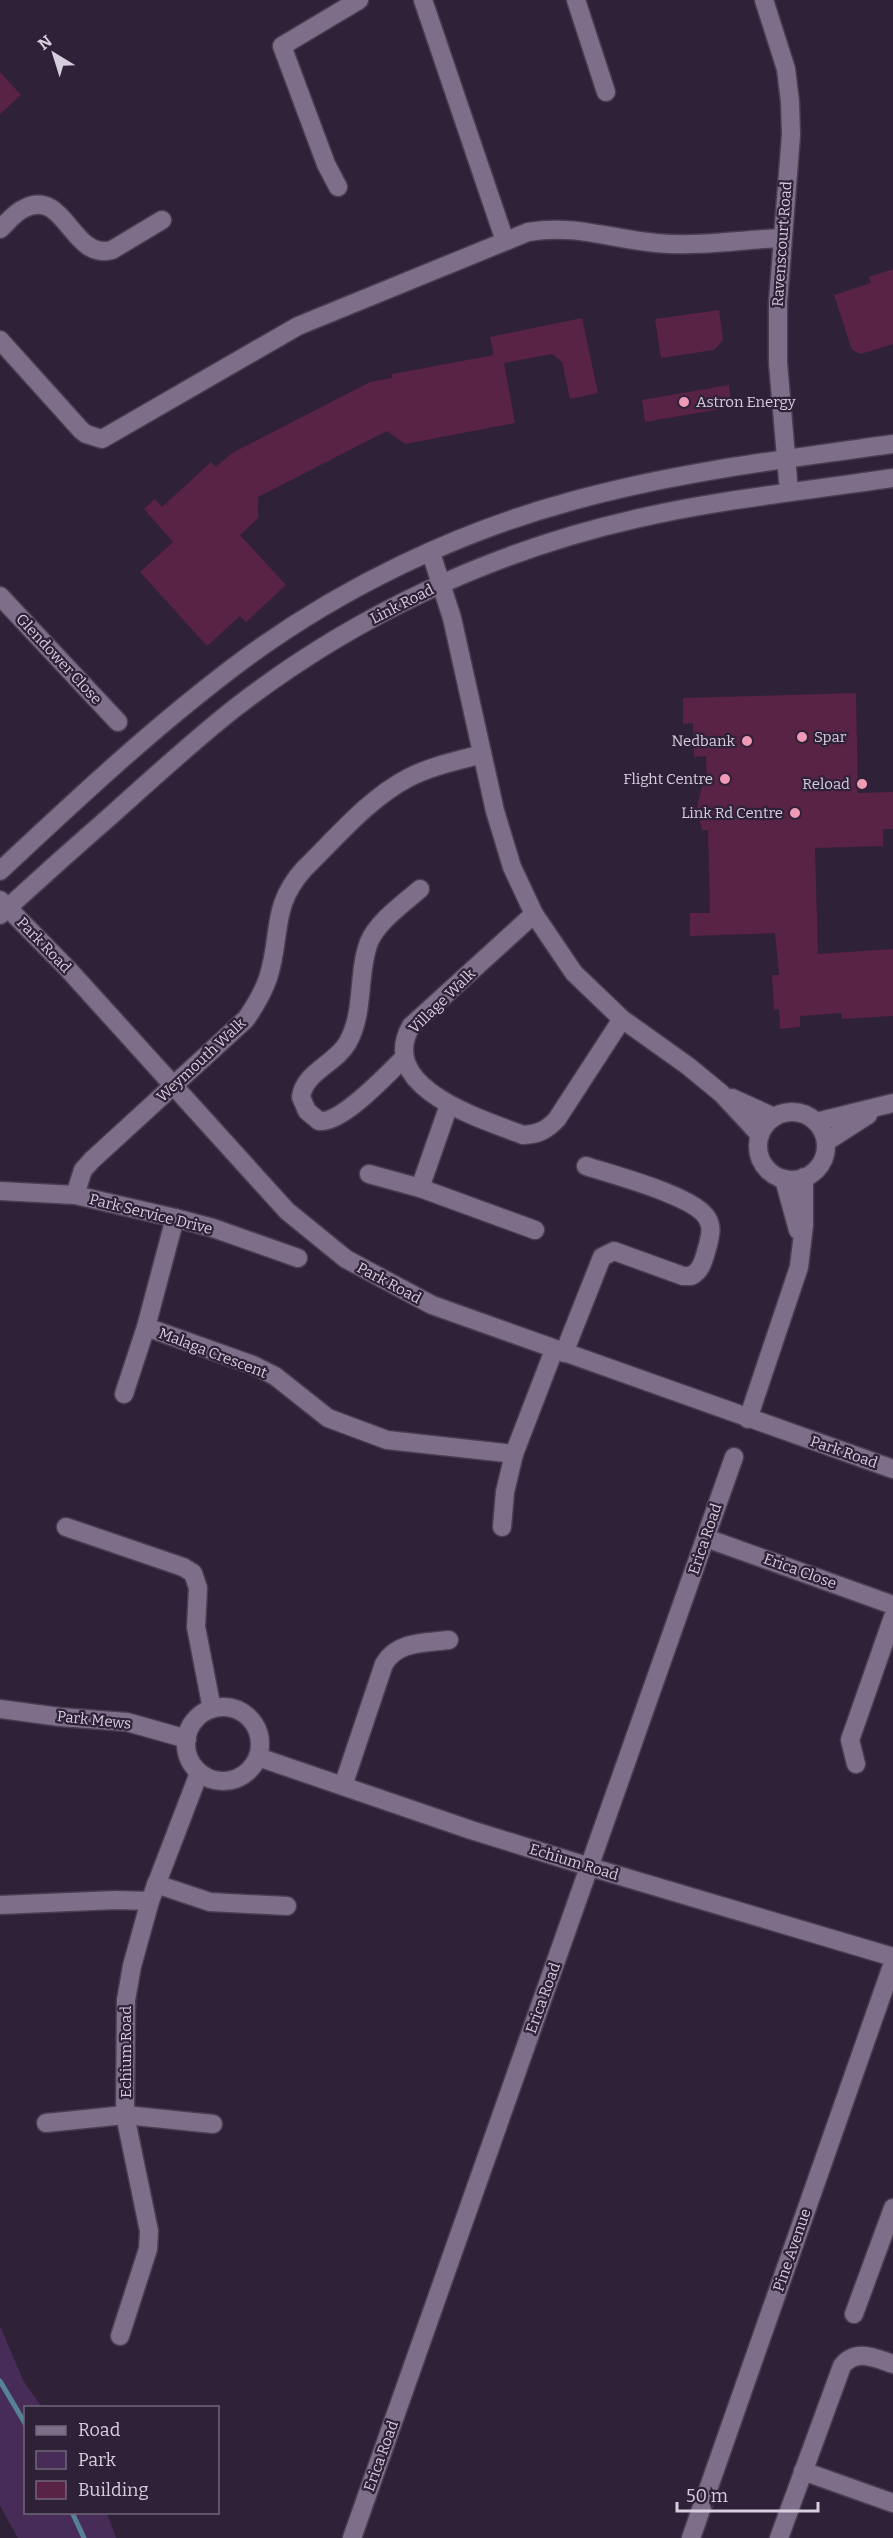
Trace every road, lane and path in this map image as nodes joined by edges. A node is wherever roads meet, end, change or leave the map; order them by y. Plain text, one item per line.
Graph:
1 (359, 0) edge
2 (423, 0) edge
3 (576, 0) edge
4 (764, 0) edge
5 (606, 92) dead end
6 (338, 187) dead end
7 (162, 220) dead end
8 (0, 229) edge
9 (782, 238) junction
10 (505, 241) junction
11 (0, 340) edge
12 (893, 444) edge
13 (786, 459) junction
14 (893, 478) edge
15 (789, 492) junction
16 (431, 553) junction
17 (442, 584) junction
18 (0, 596) edge
19 (118, 722) dead end
20 (482, 754) junction
21 (0, 871) edge
22 (420, 889) dead end
23 (2, 908) edge
24 (534, 914) junction
25 (622, 1019) junction
26 (404, 1058) junction
27 (174, 1086) junction
28 (722, 1094) junction
29 (449, 1105) junction
30 (885, 1106) edge
31 (774, 1117) junction
32 (816, 1122) junction
33 (760, 1135) junction
34 (826, 1142) junction
35 (586, 1166) dead end
36 (369, 1174) dead end
37 (804, 1177) junction
38 (784, 1179) junction
39 (420, 1188) junction
40 (0, 1191) edge
41 (75, 1195) junction
42 (175, 1218) junction
43 (535, 1230) dead end
44 (801, 1238) junction
45 (298, 1258) dead end
46 (146, 1327) junction
47 (559, 1352) junction
48 (123, 1394) dead end
49 (748, 1419) junction
50 (514, 1454) junction
51 (735, 1457) dead end
52 (893, 1469) edge
53 (66, 1527) dead end
54 (502, 1527) dead end
55 (706, 1538) junction
56 (893, 1605) edge
57 (893, 1617) edge
58 (449, 1640) dead end
59 (0, 1709) edge
60 (212, 1709) junction
61 (187, 1739) junction
62 (258, 1757) junction
63 (856, 1764) dead end
64 (199, 1773) junction
65 (343, 1786) junction
66 (590, 1868) junction
67 (156, 1884) junction
68 (150, 1902) junction
69 (0, 1905) edge
70 (287, 1906) dead end
71 (893, 1957) edge
72 (893, 1963) edge
73 (125, 2115) junction
74 (46, 2123) dead end
75 (213, 2124) dead end
76 (893, 2208) edge
77 (854, 2314) dead end
78 (120, 2336) dead end
79 (893, 2364) edge
80 (803, 2470) junction
81 (893, 2503) edge
82 (352, 2538) edge
83 (691, 2538) edge
84 (779, 2538) edge

1 - 6 street
2 - 10 street
3 - 5 street
4 - 9 street, Ravenscourt Road
7 - 8 street
9 - 10 street
9 - 13 street, Ravenscourt Road
10 - 11 street
12 - 13 street
13 - 15 street, Ravenscourt Road
13 - 16 street
14 - 15 street, Link Road
15 - 17 street, Link Road
16 - 17 street
16 - 21 street
17 - 20 street
17 - 23 street, Link Road
18 - 19 street, Glendower Close
20 - 24 street
20 - 27 street, Weymouth Walk
22 - 26 street
23 - 27 street, Park Road
24 - 25 street
24 - 26 street, Village Walk
25 - 28 street
25 - 29 street
26 - 29 street
27 - 41 street, Weymouth Walk
27 - 47 street, Park Road
28 - 31 street
28 - 33 street
29 - 39 street
30 - 32 street
30 - 34 street
31 - 32 street
31 - 33 street
32 - 34 street
33 - 38 street
34 - 37 street
35 - 47 street
36 - 39 street
37 - 38 street
37 - 44 street
38 - 44 street
39 - 43 street
40 - 41 street, Park Service Drive
41 - 42 street, Park Service Drive
42 - 45 street, Park Service Drive
42 - 46 street, Malaga Crescent
44 - 49 street
46 - 48 street, Malaga Crescent
46 - 50 street, Malaga Crescent
47 - 49 street, Park Road
47 - 50 street
49 - 52 street, Park Road
50 - 54 street
51 - 55 street, Erica Road
53 - 60 street
55 - 56 street, Erica Close
55 - 66 street, Erica Road
57 - 63 street
58 - 65 street
59 - 61 street, Park Mews
60 - 61 street
60 - 62 street
61 - 64 street
62 - 64 street
62 - 65 street, Echium Road
64 - 67 street, Echium Road
65 - 66 street, Echium Road
66 - 71 street, Echium Road
66 - 82 street, Erica Road
67 - 68 street, Echium Road
67 - 70 street
68 - 69 street
68 - 73 street, Echium Road
72 - 83 street, Pine Avenue
73 - 74 street
73 - 75 street
73 - 78 street, Echium Road
76 - 77 street
79 - 80 street
80 - 81 street
80 - 84 street

